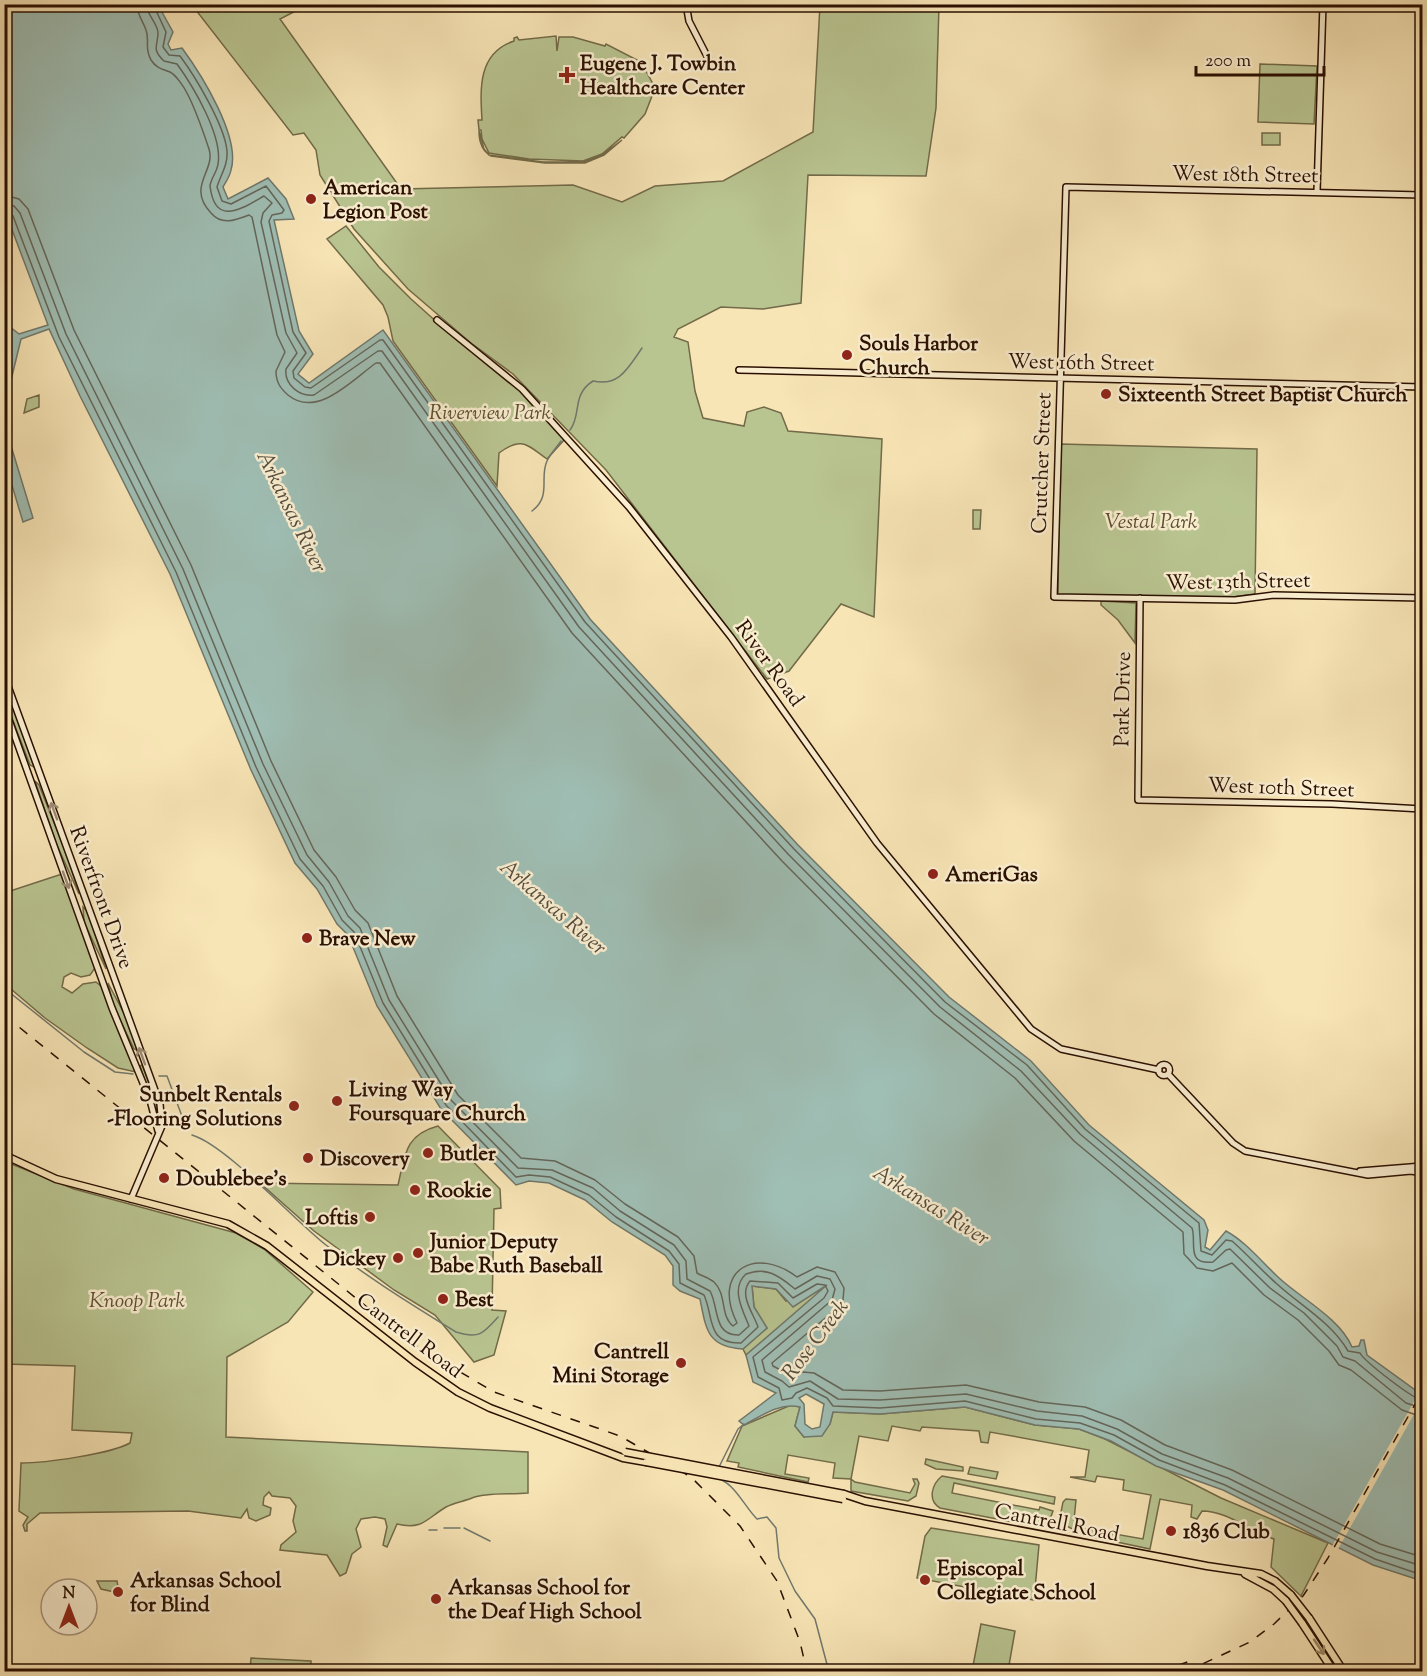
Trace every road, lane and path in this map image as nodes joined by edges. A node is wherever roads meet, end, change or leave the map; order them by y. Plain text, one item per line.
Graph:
1 (686, 4) edge
2 (1323, 4) edge
3 (709, 60) dead end
4 (1066, 186) joint
5 (1317, 191) junction
6 (1422, 195) edge
7 (437, 320) dead end
8 (740, 370) dead end
9 (1060, 378) junction
10 (1422, 387) edge
11 (1054, 597) joint
12 (1140, 598) junction
13 (1422, 598) edge
14 (4, 675) edge
15 (4, 706) edge
16 (1138, 800) joint
17 (1422, 809) edge
18 (158, 1131) junction
19 (4, 1155) edge
20 (1422, 1166) edge
21 (1359, 1172) junction
22 (1422, 1173) edge
23 (131, 1199) junction
24 (1244, 1573) junction
25 (1334, 1671) edge
26 (1344, 1671) edge

1 - 3 street
2 - 5 street
4 - 5 street, West 18th Street
4 - 9 street, Crutcher Street
5 - 6 street, West 18th Street
7 - 21 street, River Road
8 - 9 street, West 16th Street
9 - 10 street, West 16th Street
9 - 11 street, Crutcher Street
11 - 12 street, West 13th Street
12 - 13 street, West 13th Street
12 - 16 street, Park Drive
18 -> 14 street, Riverfront Drive
15 -> 18 street, Riverfront Drive
16 - 17 street, West 10th Street
18 - 23 street, Riverfront Drive
19 - 23 main road, Cantrell Road
20 - 21 street
21 - 22 street
23 - 24 main road, Cantrell Road, bridge
24 -> 25 main road, bridge
24 - 26 main road, bridge

